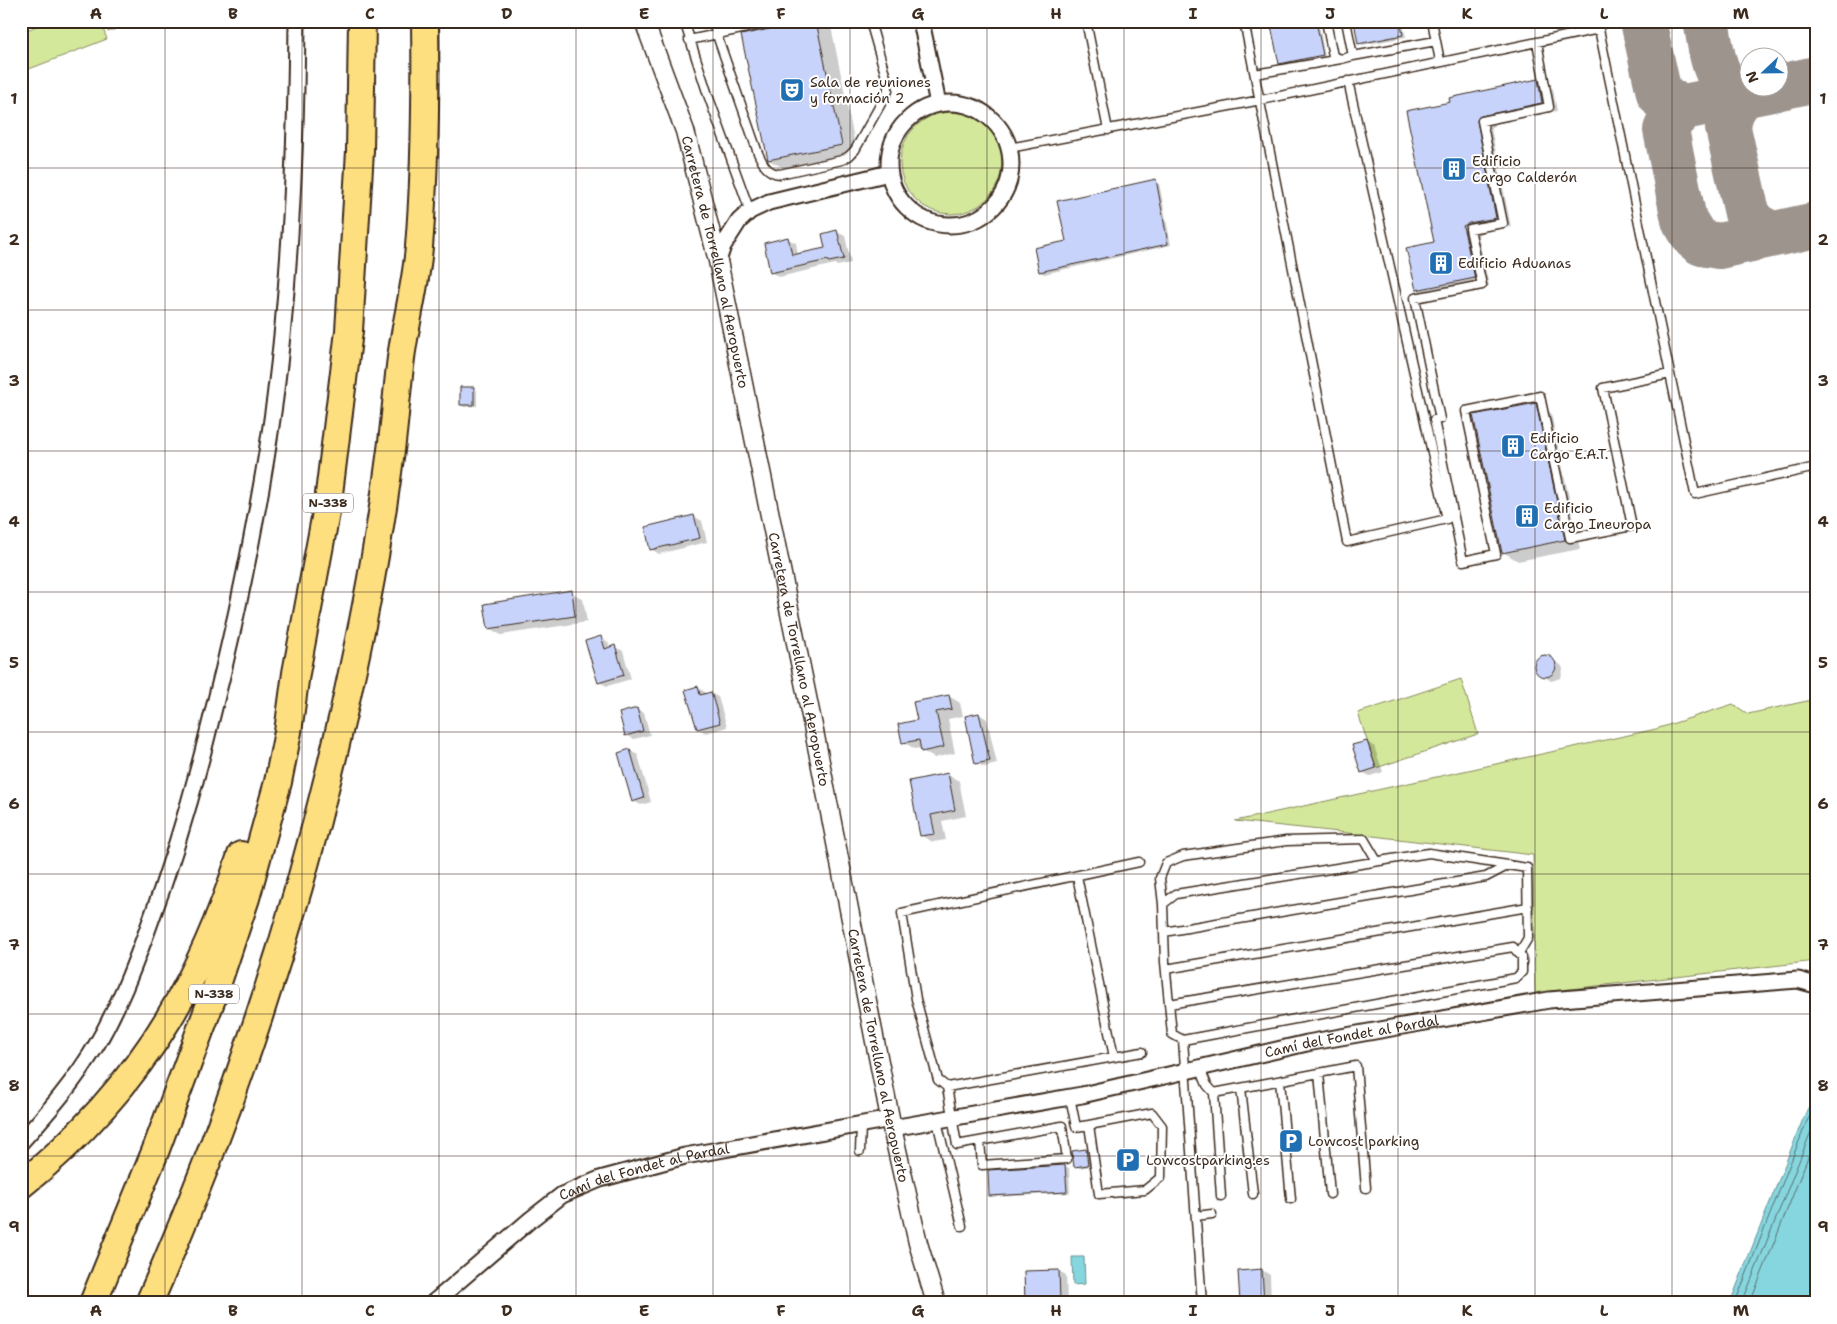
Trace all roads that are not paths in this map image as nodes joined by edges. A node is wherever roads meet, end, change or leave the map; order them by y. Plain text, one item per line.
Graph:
1 (297, 21) edge
2 (362, 21) edge
3 (412, 21) edge
4 (425, 21) edge
5 (644, 21) edge
6 (684, 21) edge
7 (712, 21) edge
8 (780, 21) edge
9 (870, 21) edge
10 (921, 21) edge
11 (1086, 21) edge
12 (1244, 21) edge
13 (1326, 21) edge
14 (1346, 21) edge
15 (1432, 21) edge
16 (1598, 25) edge
17 (717, 34) junction
18 (689, 40) junction
19 (1436, 41) junction
20 (1536, 42) junction
21 (1353, 56) junction
22 (1341, 59) junction
23 (1440, 61) junction
24 (1255, 74) junction
25 (1348, 80) junction
26 (1261, 100) junction
27 (938, 104) junction
28 (1108, 130) junction
29 (1009, 148) junction
30 (889, 173) junction
31 (750, 211) junction
32 (718, 261) junction
33 (401, 358) junction
34 (1670, 374) junction
35 (1816, 467) edge
36 (296, 673) junction
37 (1377, 861) junction
38 (1139, 862) dead end
39 (1509, 865) junction
40 (1077, 876) junction
41 (1163, 904) junction
42 (1528, 907) junction
43 (1164, 932) junction
44 (1519, 953) junction
45 (1166, 969) junction
46 (1816, 985) edge
47 (1169, 1004) junction
48 (1183, 1040) junction
49 (1142, 1052) dead end
50 (1114, 1057) junction
51 (1193, 1069) junction
52 (1319, 1073) junction
53 (1280, 1080) junction
54 (947, 1088) junction
55 (1242, 1088) junction
56 (1214, 1093) junction
57 (1070, 1097) junction
58 (944, 1119) junction
59 (892, 1124) junction
60 (1089, 1125) junction
61 (861, 1126) junction
62 (980, 1141) junction
63 (21, 1142) edge
64 (860, 1151) dead end
65 (21, 1185) edge
66 (1366, 1188) dead end
67 (1253, 1194) dead end
68 (1330, 1194) dead end
69 (1221, 1196) dead end
70 (1291, 1199) dead end
71 (1212, 1214) dead end
72 (1196, 1216) junction
73 (962, 1226) dead end
74 (92, 1303) edge
75 (149, 1303) edge
76 (433, 1303) edge
77 (936, 1303) edge
78 (1202, 1303) edge

1 - 63 street
2 - 36 highway, N-338
3 - 33 highway
4 - 33 highway
5 - 32 street, Carretera de Torrellano al Aeropuerto
6 - 18 lane
7 - 17 lane
8 - 17 lane
9 - 17 lane
10 - 27 street
11 - 28 lane
12 - 24 lane
13 - 22 lane
14 - 21 lane
15 - 19 lane
16 - 20 lane
16 - 34 lane
17 - 18 lane
18 - 31 lane
19 - 21 lane
19 - 23 lane
20 - 23 lane
20 - 34 lane
21 - 22 lane
22 - 24 lane
23 - 25 lane
24 - 26 lane
25 - 26 lane
25 - 26 lane
26 - 28 lane
27 - 29 street
27 - 30 street
28 - 29 lane
29 - 30 street
30 - 31 street
31 - 32 street
32 - 59 street, Carretera de Torrellano al Aeropuerto
33 - 75 highway
34 - 35 lane
36 - 65 highway
36 - 74 highway, N-338
37 - 39 lane
37 - 41 lane
37 - 41 lane
38 - 40 lane
39 - 42 lane
39 - 43 lane
40 - 50 lane
40 - 54 lane
41 - 43 lane
42 - 44 lane
42 - 45 lane
43 - 45 lane
44 - 47 lane
44 - 48 lane
45 - 47 lane
46 - 51 street, Camí del Fondet al Pardal
47 - 48 lane
48 - 51 lane
49 - 50 lane
50 - 54 lane
51 - 56 lane
51 - 57 street, Camí del Fondet al Pardal
51 - 72 lane
52 - 53 lane
52 - 66 lane
52 - 68 lane
53 - 55 lane
53 - 70 lane
54 - 58 lane
55 - 56 lane
55 - 67 lane
56 - 69 lane
57 - 58 street, Camí del Fondet al Pardal
57 - 60 lane
58 - 59 street, Camí del Fondet al Pardal
58 - 62 lane
58 - 73 lane
59 - 61 street, Camí del Fondet al Pardal
59 - 77 street, Carretera de Torrellano al Aeropuerto
60 - 60 lane
61 - 64 lane
61 - 76 street, Camí del Fondet al Pardal
62 - 62 lane
71 - 72 lane
72 - 78 lane

